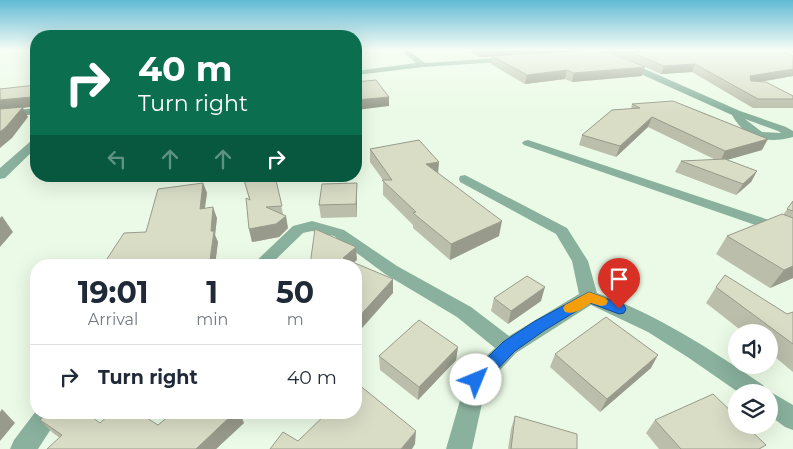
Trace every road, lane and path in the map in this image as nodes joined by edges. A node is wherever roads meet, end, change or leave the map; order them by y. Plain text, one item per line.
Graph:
1 (640, 71) edge
2 (30, 112) edge
3 (736, 113) dead end
4 (0, 115) edge
5 (528, 143) dead end
6 (30, 148) edge
7 (0, 175) edge
8 (465, 179) dead end
9 (793, 233) edge
10 (266, 259) edge
11 (589, 298) junction
12 (509, 347) junction
13 (744, 384) edge
14 (778, 408) edge
15 (45, 419) edge
16 (793, 419) edge
17 (22, 449) edge
18 (459, 449) edge

1 - 3 street
2 - 4 street
5 - 9 street
6 - 7 street
8 - 11 street
10 - 12 street
11 - 12 street
11 - 13 street
12 - 18 street
14 - 16 street
15 - 17 street

